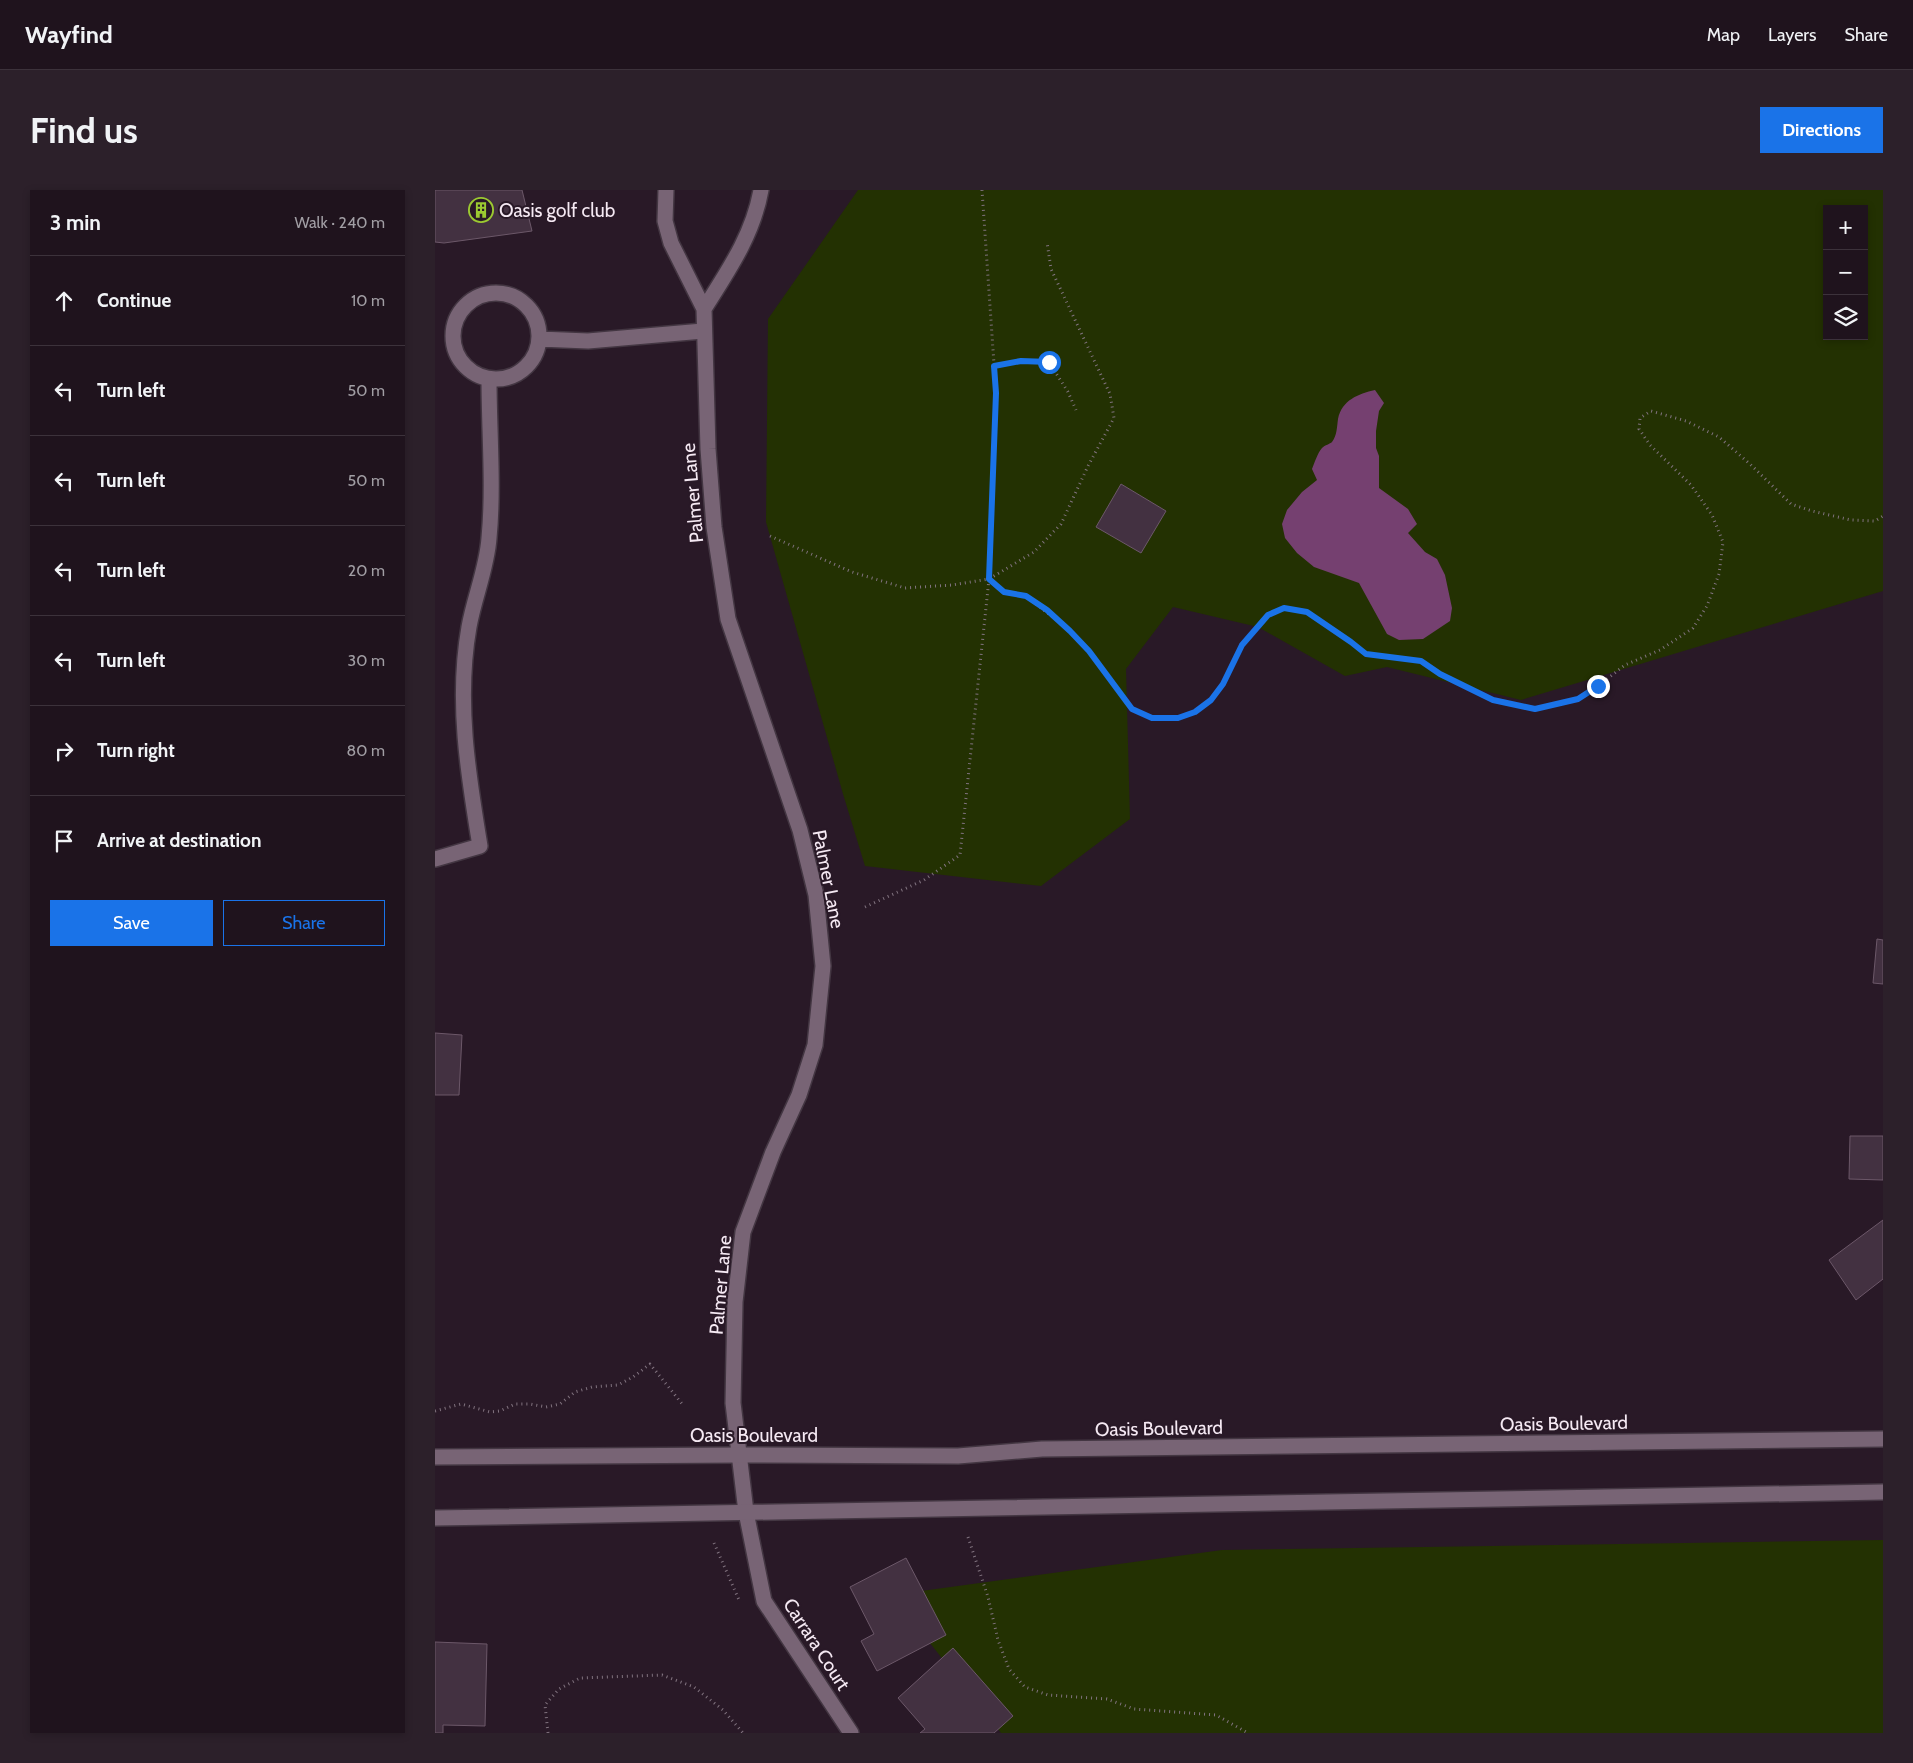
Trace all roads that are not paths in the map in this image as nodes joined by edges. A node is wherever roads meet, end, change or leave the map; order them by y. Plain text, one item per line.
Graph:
1 (665, 190) edge
2 (761, 190) edge
3 (704, 308) junction
4 (703, 331) junction
5 (539, 339) junction
6 (489, 379) junction
7 (435, 859) edge
8 (1883, 1439) edge
9 (740, 1454) junction
10 (435, 1457) edge
11 (1883, 1492) edge
12 (746, 1512) junction
13 (435, 1518) edge
14 (851, 1733) edge

1 - 3 main road, Palmer Lane
2 - 3 main road, Palmer Lane
3 - 4 main road, Palmer Lane
4 - 5 main road
4 - 9 main road, Palmer Lane
5 - 6 main road
5 - 6 main road
6 - 7 main road
8 - 9 main road, Oasis Boulevard
9 - 10 main road, Oasis Boulevard
9 - 12 main road, Carrara Court
11 - 12 main road
12 - 13 main road
12 - 14 main road, Carrara Court

